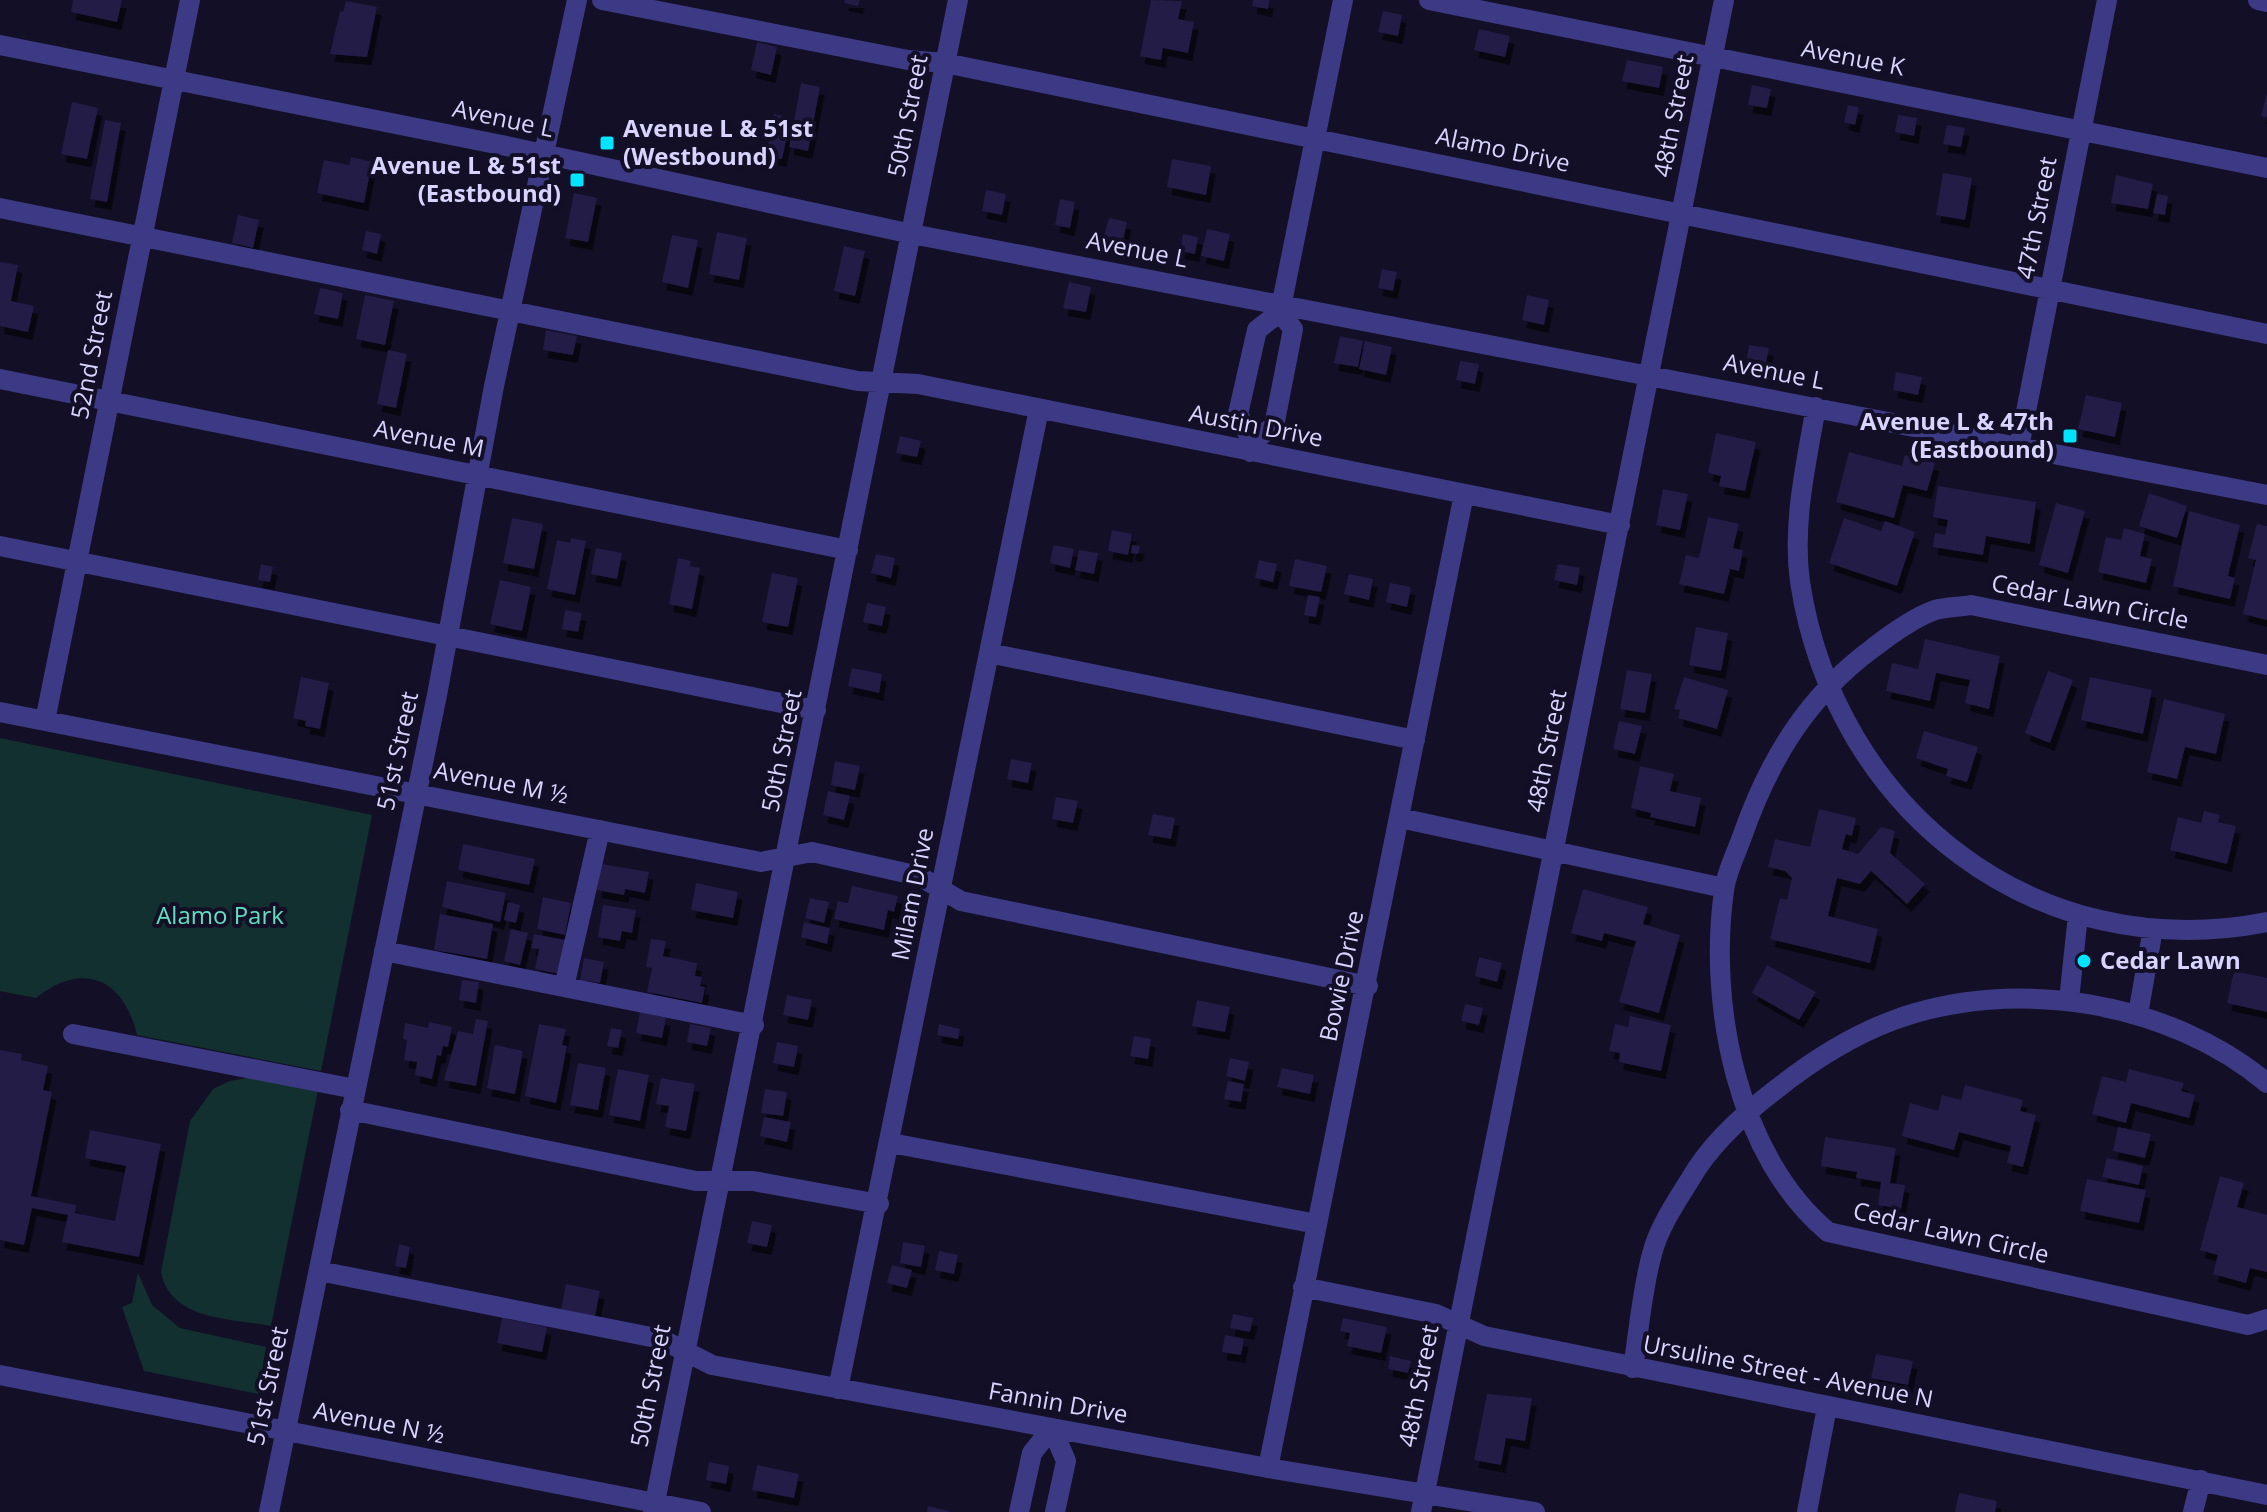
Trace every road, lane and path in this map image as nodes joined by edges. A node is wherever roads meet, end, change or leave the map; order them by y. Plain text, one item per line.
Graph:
1 (190, 0) edge
2 (577, 0) edge
3 (602, 0) edge
4 (958, 0) edge
5 (1343, 0) edge
6 (1429, 0) edge
7 (1724, 0) edge
8 (2107, 0) edge
9 (2258, 0) edge
10 (2267, 2) edge
11 (0, 45) edge
12 (1713, 57) junction
13 (945, 63) junction
14 (174, 79) junction
15 (2081, 130) junction
16 (1315, 138) junction
17 (544, 153) junction
18 (2267, 168) edge
19 (0, 208) edge
20 (1681, 213) junction
21 (912, 234) junction
22 (142, 236) junction
23 (2050, 288) junction
24 (1281, 307) junction
25 (510, 309) junction
26 (2267, 334) edge
27 (1649, 374) junction
28 (0, 379) edge
29 (882, 380) junction
30 (109, 401) junction
31 (1816, 407) junction
32 (1039, 409) junction
33 (1251, 447) junction
34 (2019, 447) junction
35 (478, 475) junction
36 (1464, 494) junction
37 (2267, 495) edge
38 (1620, 525) junction
39 (0, 546) edge
40 (848, 550) junction
41 (78, 562) junction
42 (448, 636) junction
43 (989, 653) junction
44 (2267, 665) edge
45 (1827, 685) junction
46 (816, 710) junction
47 (0, 712) edge
48 (45, 721) junction
49 (1415, 740) junction
50 (416, 793) junction
51 (1400, 818) junction
52 (600, 830) junction
53 (1554, 850) junction
54 (788, 856) junction
55 (941, 888) junction
56 (1724, 888) junction
57 (2078, 915) junction
58 (2267, 922) edge
59 (2153, 929) junction
60 (384, 951) junction
61 (1368, 986) junction
62 (564, 987) junction
63 (2069, 1000) junction
64 (2138, 1014) junction
65 (754, 1025) junction
66 (73, 1034) dead end
67 (2267, 1083) edge
68 (355, 1089) junction
69 (350, 1110) junction
70 (1746, 1112) junction
71 (891, 1143) junction
72 (721, 1181) junction
73 (879, 1204) junction
74 (1317, 1224) junction
75 (319, 1271) junction
76 (1303, 1287) junction
77 (2267, 1319) edge
78 (1458, 1324) junction
79 (684, 1352) junction
80 (1633, 1368) junction
81 (0, 1375) edge
82 (838, 1389) junction
83 (1827, 1407) junction
84 (1052, 1428) junction
85 (285, 1431) junction
86 (1268, 1468) junction
87 (2201, 1480) junction
88 (2267, 1495) edge
89 (1423, 1504) edge
90 (654, 1508) edge
91 (269, 1512) edge
92 (701, 1512) edge
93 (1019, 1512) edge
94 (1055, 1512) edge
95 (1535, 1512) edge
96 (1807, 1512) edge
97 (2193, 1512) edge

1 - 14 street, 52nd Street
2 - 17 street, 51st Street
3 - 13 street, Alamo Drive
4 - 13 street, 50th Street
5 - 16 street
6 - 12 street, Avenue K
7 - 12 street, 48th Street
8 - 15 street, 47th Street
9 - 10 street
11 - 14 street, Avenue L
12 - 15 street, Avenue K
12 - 20 street, 48th Street
13 - 16 street, Alamo Drive
13 - 21 street, 50th Street
14 - 17 street, Avenue L
14 - 22 street, 52nd Street
15 - 18 street, Avenue K
15 - 23 street, 47th Street
16 - 20 street, Alamo Drive
16 - 24 street
17 - 21 street, Avenue L
17 - 25 street, 51st Street
19 - 22 street, Austin Drive
20 - 23 street, Alamo Drive
20 - 27 street, 48th Street
21 - 24 street, Avenue L
21 - 29 street, 50th Street
22 - 25 street, Austin Drive
22 - 30 street, 52nd Street
23 - 26 street, Alamo Drive
23 - 34 street, 47th Street
24 - 27 street, Avenue L
24 - 33 street
24 - 33 street
25 - 29 street, Austin Drive
25 - 35 street, 51st Street
27 - 31 street, Avenue L
27 - 38 street, 48th Street
28 - 30 street, Avenue M
29 - 32 street, Austin Drive
29 - 40 street, 50th Street
30 - 35 street, Avenue M
30 - 41 street, 52nd Street
31 - 34 street, Avenue L
31 - 45 street
32 - 33 street, Austin Drive
32 - 43 street, Milam Drive
33 - 36 street, Austin Drive
34 - 37 street, Avenue L
35 - 40 street, Avenue M
35 - 42 street, 51st Street
36 - 38 street, Austin Drive
36 - 49 street, Bowie Drive
38 - 53 street, 48th Street
39 - 41 street
40 - 46 street, 50th Street
41 - 42 street
41 - 48 street, 52nd Street
42 - 46 street
42 - 50 street, 51st Street
43 - 49 street
43 - 55 street, Milam Drive
44 - 45 street, Cedar Lawn Circle
45 - 56 street, Cedar Lawn Circle
45 - 57 street
46 - 54 street, 50th Street
47 - 48 street, Avenue M ½
48 - 50 street, Avenue M ½
49 - 51 street, Bowie Drive
50 - 52 street, Avenue M ½
50 - 60 street, 51st Street
51 - 53 street
51 - 61 street, Bowie Drive
52 - 54 street, Avenue M ½
52 - 62 street
53 - 56 street
53 - 78 street, 48th Street
54 - 55 street, Avenue M ½
54 - 65 street, 50th Street
55 - 61 street, Avenue M ½
55 - 71 street, Milam Drive
56 - 70 street, Cedar Lawn Circle
57 - 59 street
57 - 63 street
58 - 59 street
59 - 64 street
60 - 62 street
60 - 68 street, 51st Street
61 - 74 street, Bowie Drive
62 - 65 street
63 - 64 street
63 - 70 street
64 - 67 street
65 - 72 street, 50th Street
66 - 68 street
68 - 69 street, 51st Street
69 - 72 street
69 - 75 street, 51st Street
70 - 77 street, Cedar Lawn Circle
70 - 80 street
71 - 73 street, Milam Drive
71 - 74 street
72 - 73 street
72 - 79 street, 50th Street
73 - 82 street, Milam Drive
74 - 76 street, Bowie Drive
75 - 79 street, Fannin Drive
75 - 85 street, 51st Street
76 - 78 street, Ursuline Street - Avenue N
76 - 86 street, Bowie Drive
78 - 80 street, Ursuline Street - Avenue N
78 - 89 street, 48th Street
79 - 82 street, Fannin Drive
79 - 90 street, 50th Street
80 - 83 street, Ursuline Street - Avenue N
81 - 85 street, Avenue N ½
82 - 84 street, Fannin Drive
83 - 87 street, Ursuline Street - Avenue N
83 - 96 street
84 - 86 street, Fannin Drive
84 - 93 street
84 - 94 street
85 - 90 street, Avenue N ½
85 - 91 street, 51st Street
86 - 89 street, Fannin Drive
87 - 88 street, Ursuline Street - Avenue N
87 - 97 street
89 - 95 street, Fannin Drive
90 - 92 street, Avenue N ½

